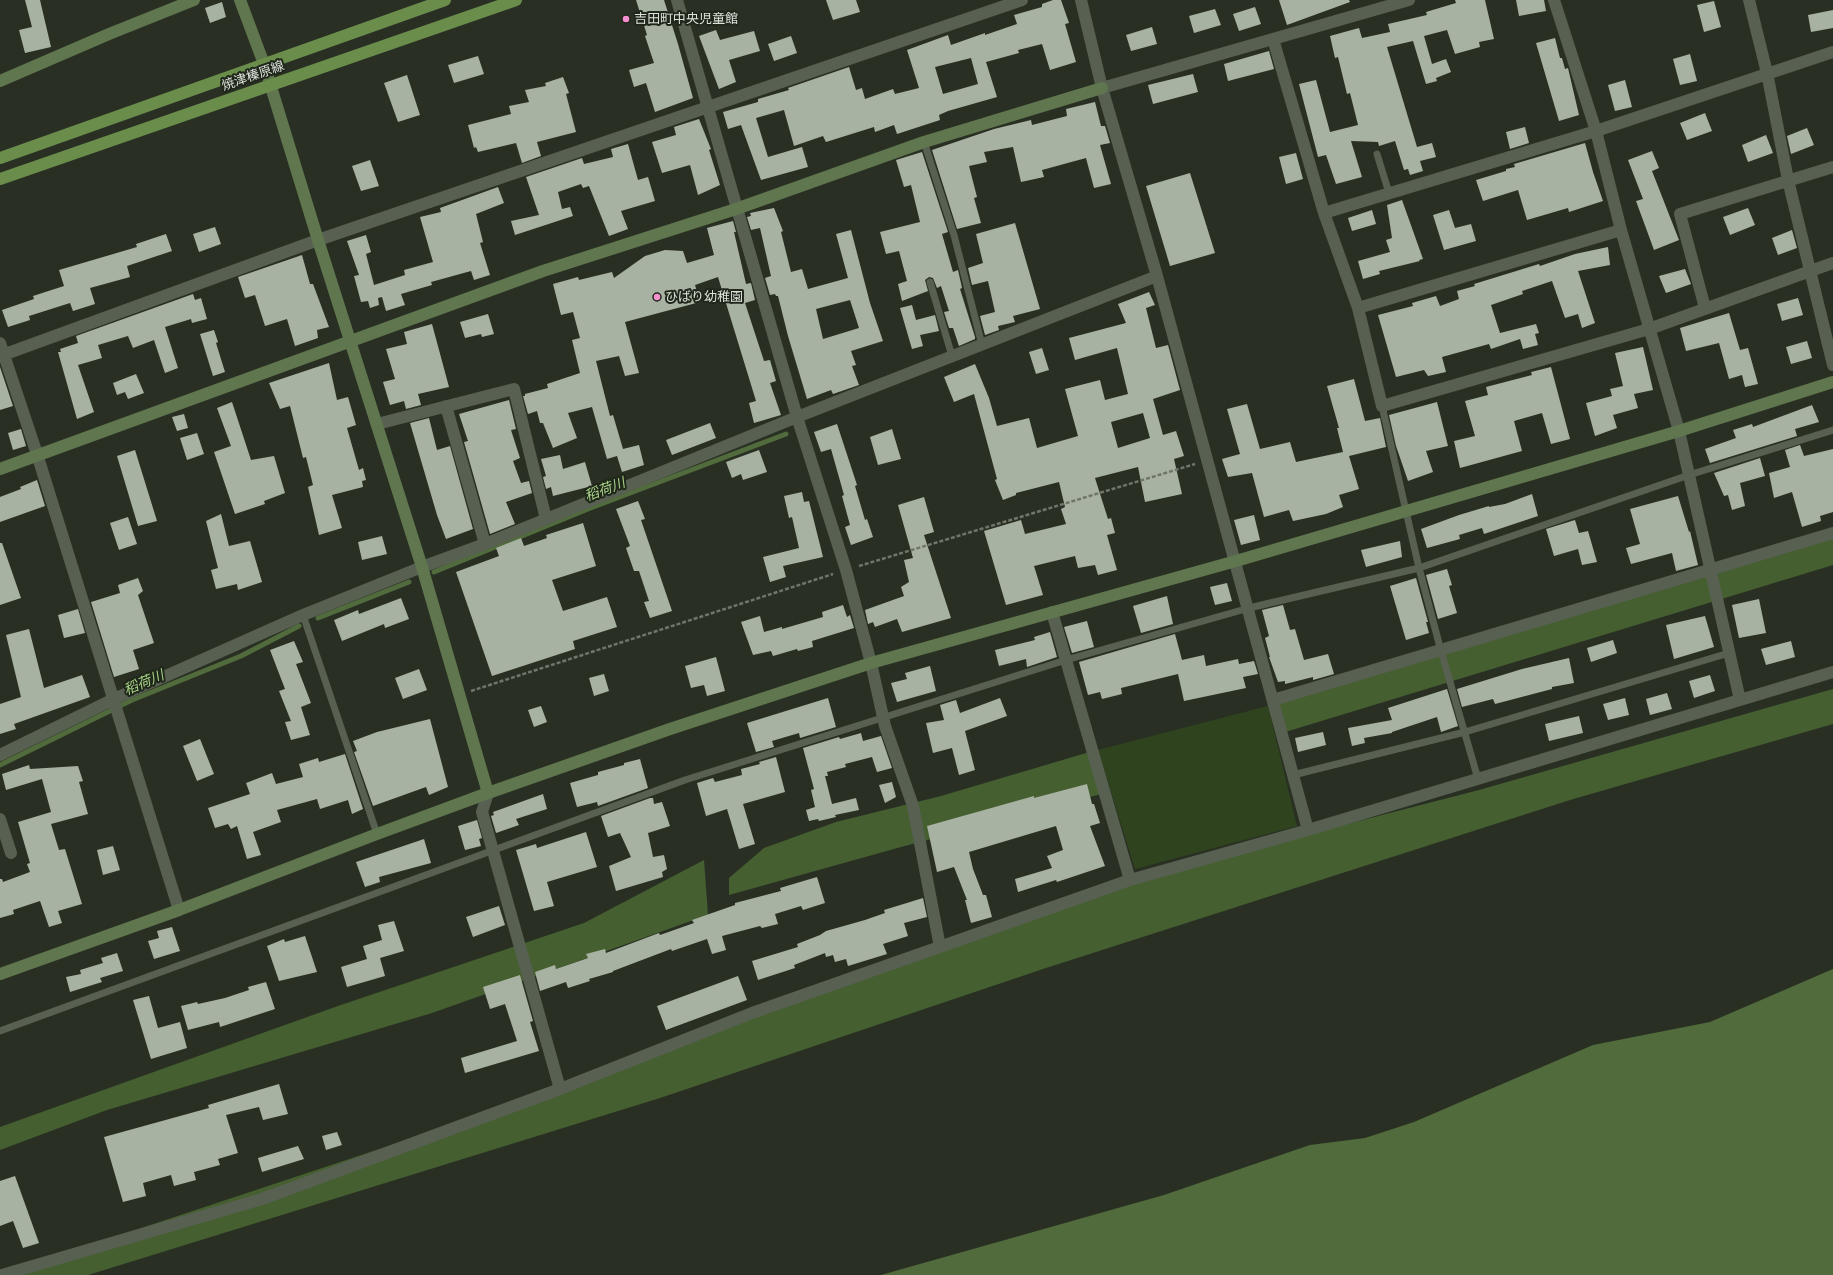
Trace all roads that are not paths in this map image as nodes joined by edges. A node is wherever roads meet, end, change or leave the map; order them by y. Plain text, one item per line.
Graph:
1 (194, 0) edge
2 (240, 0) edge
3 (445, 0) edge
4 (516, 0) edge
5 (677, 0) edge
6 (1022, 0) edge
7 (1081, 0) edge
8 (1409, 0) edge
9 (1554, 0) edge
10 (1749, 0) edge
11 (1272, 39) junction
12 (1833, 52) edge
13 (264, 64) junction
14 (1767, 73) junction
15 (0, 81) edge
16 (270, 85) junction
17 (1102, 88) junction
18 (707, 106) junction
19 (1596, 131) junction
20 (924, 142) junction
21 (1377, 154) dead end
22 (0, 158) edge
23 (1833, 167) edge
24 (0, 179) edge
25 (1788, 180) junction
26 (1389, 193) junction
27 (736, 209) junction
28 (1324, 213) junction
29 (1621, 230) junction
30 (318, 240) junction
31 (1833, 263) edge
32 (1811, 271) junction
33 (1158, 276) junction
34 (930, 282) dead end
35 (1358, 308) junction
36 (1705, 308) junction
37 (1649, 328) junction
38 (350, 340) junction
39 (982, 345) junction
40 (1, 351) edge
41 (952, 356) junction
42 (1833, 365) edge
43 (1833, 382) edge
44 (446, 406) junction
45 (1382, 406) junction
46 (796, 417) junction
47 (377, 424) junction
48 (1833, 430) edge
49 (1679, 431) junction
50 (37, 454) junction
51 (0, 469) edge
52 (1689, 475) junction
53 (1406, 510) junction
54 (546, 519) junction
55 (1833, 533) edge
56 (485, 544) junction
57 (1236, 561) junction
58 (422, 567) junction
59 (1419, 568) junction
60 (1710, 569) junction
61 (1248, 608) junction
62 (1052, 612) junction
63 (303, 615) junction
64 (1441, 651) junction
65 (1729, 653) junction
66 (1066, 660) junction
67 (871, 663) junction
68 (1833, 672) edge
69 (114, 700) junction
70 (1273, 700) junction
71 (1740, 700) junction
72 (884, 718) junction
73 (1465, 732) junction
74 (0, 755) edge
75 (1293, 775) junction
76 (1478, 779) junction
77 (488, 793) junction
78 (0, 819) edge
79 (1308, 830) junction
80 (377, 834) junction
81 (493, 850) junction
82 (11, 853) dead end
83 (1130, 880) junction
84 (179, 910) junction
85 (940, 946) junction
86 (0, 974) edge
87 (0, 1031) edge
88 (560, 1089) junction
89 (2, 1275) edge

1 - 15 street
2 - 13 street
3 - 13 main road, 焼津榛原線
4 - 16 main road, 焼津榛原線
5 - 18 street
6 - 18 street
7 - 17 street
8 - 11 street
9 - 19 street
10 - 14 street
11 - 17 street
11 - 28 street
12 - 14 street
13 - 16 street
13 - 22 main road, 焼津榛原線
14 - 19 street
14 - 25 street
16 - 24 main road, 焼津榛原線
16 - 30 street
17 - 20 street
17 - 33 street
18 - 27 street
18 - 30 street
19 - 26 street
19 - 29 street
20 - 27 street
20 - 39 lane
21 - 26 lane
23 - 25 street
25 - 32 street
25 - 36 street
26 - 28 street
27 - 38 street
27 - 46 street
28 - 35 street
29 - 35 street
29 - 37 street
30 - 38 street
30 - 40 street
31 - 32 street
32 - 36 street
32 - 42 street
33 - 39 street
33 - 57 street
34 - 41 lane
35 - 45 street
36 - 37 street
37 - 45 street
37 - 49 street
38 - 47 street
38 - 50 street
39 - 41 street
40 - 50 street
41 - 46 street
43 - 49 street
44 - 47 street
44 - 54 street
44 - 56 street
45 - 53 lane
46 - 54 street
46 - 67 street
47 - 58 street
48 - 52 lane
49 - 52 street
49 - 53 street
50 - 51 street
50 - 69 street
52 - 59 lane
52 - 60 street
53 - 57 street
53 - 59 lane
54 - 56 street
55 - 60 street
56 - 58 street
57 - 61 street
57 - 62 street
58 - 63 street
58 - 77 street
59 - 61 lane
59 - 64 lane
60 - 64 street
60 - 65 street
61 - 66 lane
61 - 70 street
62 - 66 street
62 - 67 street
63 - 69 street
63 - 80 lane
64 - 70 street
64 - 73 lane
65 - 71 street
65 - 73 lane
66 - 72 lane
66 - 83 street
67 - 72 street
67 - 77 street
68 - 71 street
69 - 74 street
69 - 84 street
70 - 75 street
71 - 76 street
72 - 81 lane
72 - 85 street
73 - 75 lane
73 - 76 lane
75 - 79 street
76 - 79 street
77 - 80 street
77 - 81 street
78 - 82 street
79 - 83 street
80 - 84 street
81 - 87 lane
81 - 88 street
83 - 85 street
84 - 86 street
85 - 88 street
88 - 89 street

